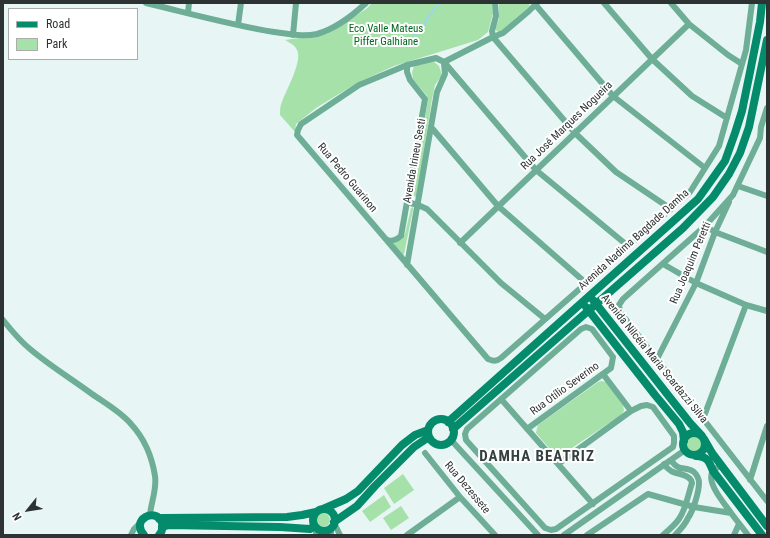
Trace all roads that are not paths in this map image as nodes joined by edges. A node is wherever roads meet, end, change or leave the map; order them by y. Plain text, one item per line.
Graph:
1 (146, 3) edge
2 (189, 3) edge
3 (241, 3) edge
4 (296, 3) edge
5 (366, 3) edge
6 (495, 3) edge
7 (535, 3) edge
8 (604, 3) edge
9 (672, 3) edge
10 (752, 3) edge
11 (762, 3) edge
12 (164, 5) edge
13 (188, 13) junction
14 (689, 24) junction
15 (238, 25) junction
16 (293, 35) junction
17 (493, 37) junction
18 (767, 40) edge
19 (652, 59) junction
20 (444, 62) junction
21 (742, 64) junction
22 (407, 65) junction
23 (613, 96) junction
24 (767, 108) edge
25 (727, 118) junction
26 (431, 127) junction
27 (575, 133) junction
28 (760, 138) junction
29 (767, 140) edge
30 (705, 168) junction
31 (536, 170) junction
32 (738, 186) junction
33 (733, 195) junction
34 (767, 196) edge
35 (407, 202) junction
36 (418, 205) junction
37 (498, 206) junction
38 (671, 209) junction
39 (705, 226) junction
40 (715, 232) junction
41 (385, 239) junction
42 (460, 243) junction
43 (628, 246) junction
44 (767, 252) edge
45 (663, 264) junction
46 (407, 265) junction
47 (586, 283) junction
48 (696, 283) junction
49 (589, 295) junction
50 (582, 302) junction
51 (596, 304) junction
52 (746, 305) junction
53 (589, 310) junction
54 (767, 311) edge
55 (545, 319) junction
56 (3, 320) edge
57 (632, 350) junction
58 (624, 356) junction
59 (656, 359) junction
60 (603, 374) junction
61 (663, 389) junction
62 (655, 395) junction
63 (501, 399) junction
64 (631, 411) junction
65 (703, 419) junction
66 (448, 422) junction
67 (767, 426) edge
68 (453, 429) junction
69 (527, 429) junction
70 (429, 434) junction
71 (703, 437) junction
72 (451, 440) junction
73 (684, 446) junction
74 (425, 452) dead end
75 (696, 456) junction
76 (671, 460) junction
77 (558, 464) junction
78 (664, 464) junction
79 (720, 465) junction
80 (713, 471) junction
81 (698, 476) junction
82 (691, 480) junction
83 (750, 480) junction
84 (460, 497) junction
85 (767, 502) edge
86 (593, 504) junction
87 (685, 504) junction
88 (694, 507) junction
89 (320, 510) junction
90 (731, 514) junction
91 (150, 515) junction
92 (159, 519) junction
93 (140, 523) junction
94 (739, 524) junction
95 (767, 526) edge
96 (280, 527) junction
97 (333, 527) edge
98 (317, 530) edge
99 (160, 531) edge
100 (493, 533) edge
101 (142, 534) edge
102 (131, 535) edge
103 (308, 535) edge
104 (340, 535) edge
105 (406, 535) edge
106 (484, 535) edge
107 (538, 535) edge
108 (564, 535) edge
109 (587, 535) edge
110 (663, 535) edge
111 (675, 535) edge
112 (734, 535) edge
113 (748, 535) edge
114 (762, 535) edge

1 - 12 street
2 - 13 street
3 - 15 street
4 - 16 street
5 - 16 street
6 - 17 street
7 - 17 street
7 - 23 street
8 - 19 street
9 - 14 street
10 - 21 street
11 - 49 street, Avenida Nadima Bagdade Damha
12 - 13 street
13 - 15 street
14 - 19 street, Rua José Marques Nogueira
14 - 21 street
15 - 16 street
17 - 20 street
17 - 27 street
18 - 51 street, Avenida Nadima Bagdade Damha
19 - 23 street, Rua José Marques Nogueira
19 - 25 street
20 - 22 street
20 - 26 street, Avenida Irineu Sesti
20 - 31 street
21 - 25 street
22 - 35 street, Avenida Irineu Sesti
22 - 41 street, Rua Pedro Guarinon
23 - 27 street, Rua José Marques Nogueira
23 - 30 street
24 - 28 street
25 - 30 street
26 - 36 street, Avenida Irineu Sesti
26 - 37 street
27 - 31 street, Rua José Marques Nogueira
27 - 38 street
28 - 29 street
28 - 32 street
30 - 38 street
31 - 37 street, Rua José Marques Nogueira
31 - 43 street
32 - 33 street
32 - 34 street
33 - 39 street
33 - 40 street, Rua Joaquim Peretti
35 - 36 street
35 - 41 street, Avenida Irineu Sesti
36 - 42 street
36 - 46 street, Avenida Irineu Sesti
37 - 42 street, Rua José Marques Nogueira
37 - 47 street
38 - 43 street
39 - 40 street
39 - 45 street
40 - 44 street
40 - 48 street, Rua Joaquim Peretti
41 - 46 street
42 - 55 street
43 - 47 street
45 - 48 street
45 - 59 street
46 - 55 street
47 - 55 street
48 - 52 street
48 - 59 street, Rua Joaquim Peretti
49 - 50 street, Avenida Nadima Bagdade Damha
49 - 51 street, Avenida Nilcéia Maria Scardazzi Silva
50 - 53 street, Avenida Nilcéia Maria Scardazzi Silva
50 - 66 street, Avenida Nadima Bagdade Damha
51 - 53 street, Avenida Nadima Bagdade Damha
51 - 57 street, Avenida Nilcéia Maria Scardazzi Silva
52 - 54 street
52 - 65 street
53 - 58 street, Avenida Nilcéia Maria Scardazzi Silva
53 - 68 street, Avenida Nadima Bagdade Damha
56 - 91 street
57 - 58 street
57 - 61 street, Avenida Nilcéia Maria Scardazzi Silva
58 - 62 street, Avenida Nilcéia Maria Scardazzi Silva
59 - 65 street
60 - 63 street, Rua Otílio Severino
60 - 64 street
60 - 69 street, Rua Otílio Severino
61 - 62 street
61 - 71 street, Avenida Nilcéia Maria Scardazzi Silva
62 - 73 street, Avenida Nilcéia Maria Scardazzi Silva
63 - 69 street
63 - 86 street
64 - 77 street
64 - 86 street
65 - 83 street
66 - 68 street
66 - 70 street
67 - 83 street
68 - 72 street
69 - 77 street
70 - 72 street
70 - 89 street
70 - 97 street
71 - 73 street
71 - 75 street
71 - 79 street, Avenida Nilcéia Maria Scardazzi Silva
72 - 107 street
73 - 75 street
73 - 76 street
74 - 84 street, Rua Dezessete
75 - 80 street
76 - 78 street
76 - 81 street
77 - 86 street
78 - 82 street
78 - 108 street
79 - 80 street
79 - 95 street, Avenida Nilcéia Maria Scardazzi Silva
80 - 90 street
80 - 114 street
81 - 82 street
81 - 88 street
82 - 87 street
83 - 85 street
84 - 100 street, Rua Dezessete
84 - 105 street
87 - 88 street
87 - 109 street
87 - 110 street
88 - 90 street
88 - 111 street
89 - 92 street
89 - 97 street
89 - 98 street
90 - 94 street
91 - 92 street
91 - 93 street
92 - 99 street
93 - 101 street
93 - 102 street
94 - 112 street
94 - 113 street
96 - 98 street
96 - 99 street
96 - 103 street
97 - 98 street
97 - 104 street
100 - 106 street
101 - 102 street

